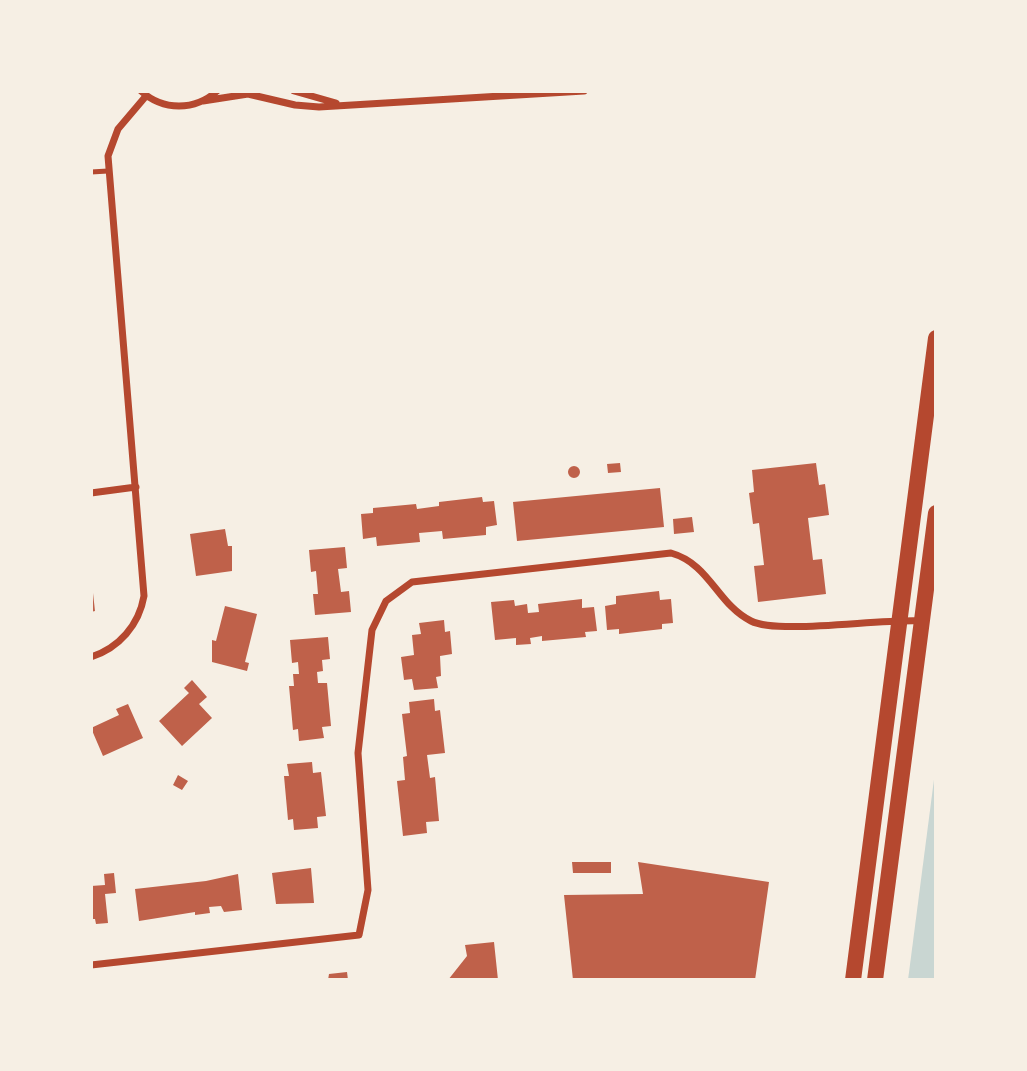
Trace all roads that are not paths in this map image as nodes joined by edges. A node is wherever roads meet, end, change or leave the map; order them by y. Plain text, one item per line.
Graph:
1 (217, 91) edge
2 (294, 91) edge
3 (584, 91) edge
4 (144, 93) edge
5 (509, 93) edge
6 (203, 101) junction
7 (344, 104) junction
8 (108, 171) junction
9 (91, 172) edge
10 (936, 338) edge
11 (136, 487) junction
12 (91, 493) edge
13 (936, 513) edge
14 (900, 619) junction
15 (922, 621) junction
16 (91, 657) edge
17 (91, 965) edge
18 (853, 980) edge
19 (874, 980) edge

1 - 6 street
2 - 7 street
3 - 5 street
4 - 6 street
4 - 8 street
5 - 7 street
6 - 7 street
8 - 9 lane
8 - 11 street
10 - 14 main road
11 - 12 street
11 - 16 street
13 - 15 main road
14 - 15 street
14 - 17 street
14 - 18 main road
15 - 19 main road

